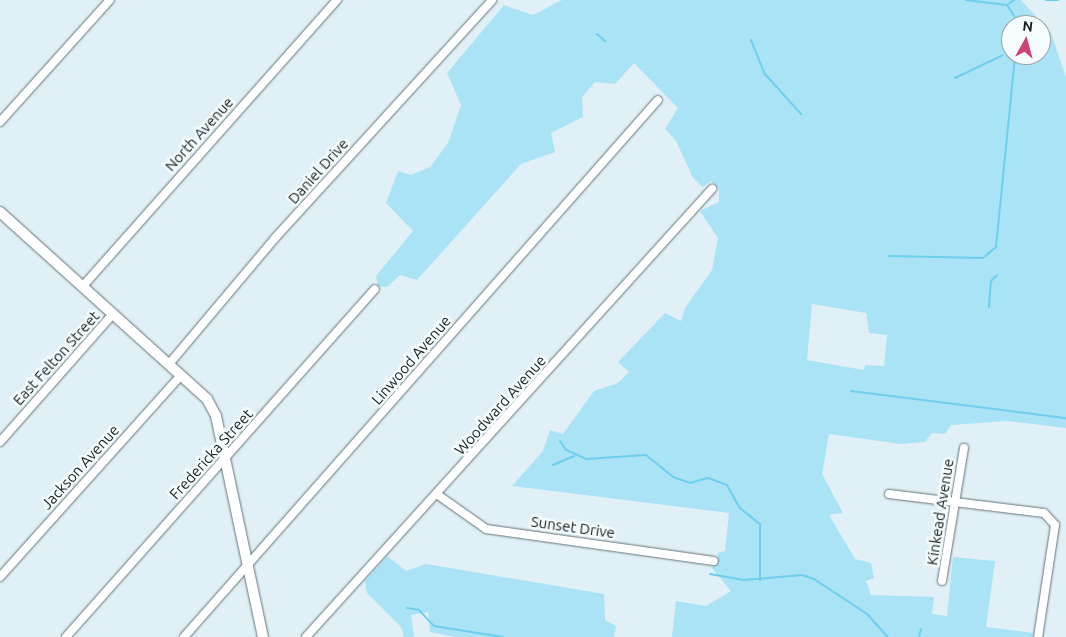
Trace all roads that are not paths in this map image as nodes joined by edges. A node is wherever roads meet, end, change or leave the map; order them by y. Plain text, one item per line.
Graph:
1 (110, 0) edge
2 (337, 0) edge
3 (492, 0) edge
4 (658, 100) dead end
5 (0, 122) edge
6 (712, 189) dead end
7 (0, 212) edge
8 (83, 286) junction
9 (375, 289) dead end
10 (113, 314) junction
11 (169, 364) junction
12 (180, 375) junction
13 (0, 442) edge
14 (964, 448) dead end
15 (223, 461) junction
16 (889, 494) dead end
17 (438, 495) junction
18 (956, 502) junction
19 (714, 561) dead end
20 (248, 566) junction
21 (0, 577) edge
22 (942, 581) dead end
23 (66, 637) edge
24 (184, 637) edge
25 (263, 637) edge
26 (306, 637) edge
27 (1038, 637) edge

1 - 5 street
2 - 8 street, North Avenue
3 - 11 street, Daniel Drive
4 - 20 street, Linwood Avenue
6 - 17 street, Woodward Avenue
7 - 8 street
8 - 10 street
9 - 15 street, Fredericka Street
10 - 11 street
10 - 13 street, East Felton Street
11 - 12 street
12 - 15 street
12 - 21 street, Jackson Avenue
14 - 18 street, Kinkead Avenue
15 - 20 street
15 - 23 street, Fredericka Street
16 - 18 street
17 - 19 street, Sunset Drive
17 - 26 street, Woodward Avenue
18 - 22 street, Kinkead Avenue
18 - 27 street
20 - 24 street, Linwood Avenue
20 - 25 street

